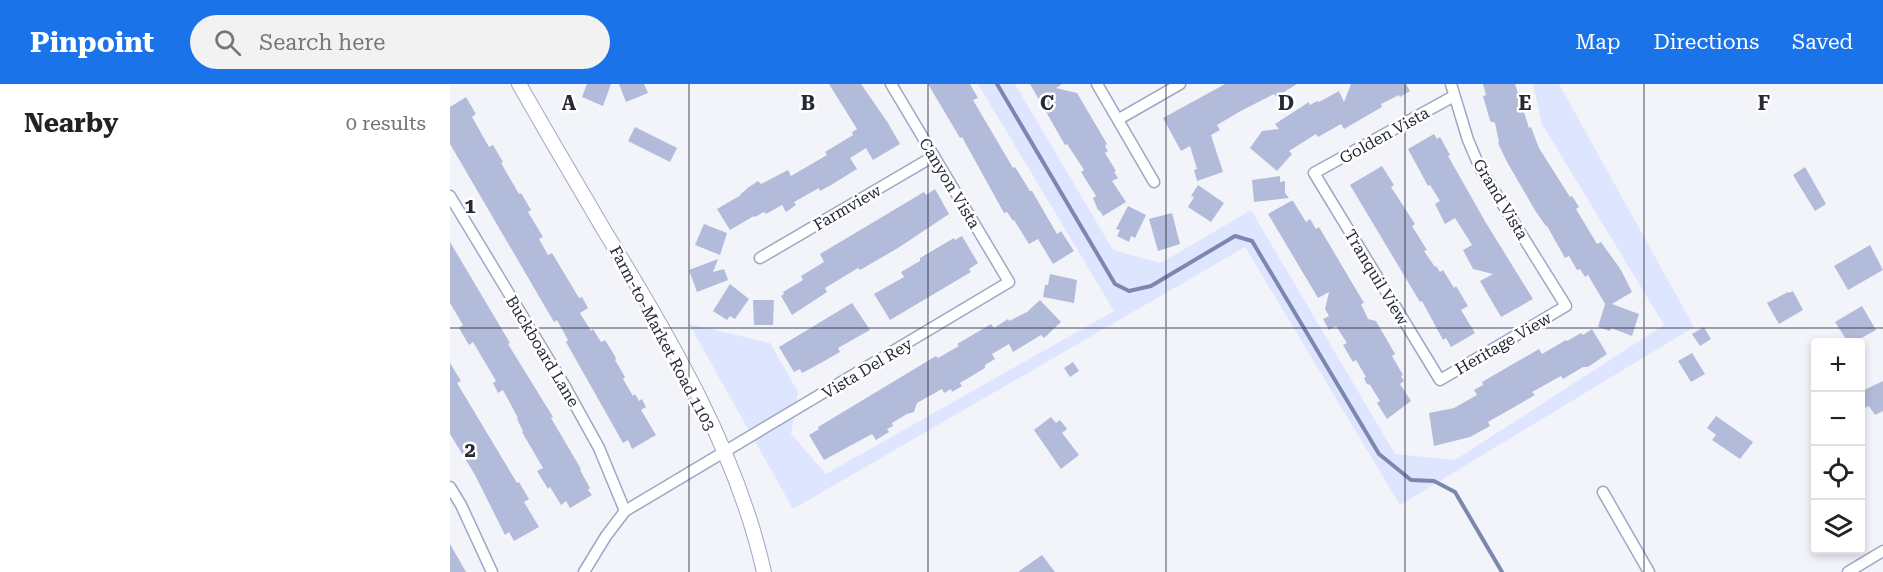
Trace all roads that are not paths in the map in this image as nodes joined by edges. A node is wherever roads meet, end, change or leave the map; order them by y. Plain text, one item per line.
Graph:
1 (519, 84) edge
2 (891, 84) edge
3 (1097, 84) edge
4 (1180, 84) edge
5 (1451, 84) edge
6 (1454, 96) junction
7 (1119, 119) junction
8 (934, 156) junction
9 (1314, 173) joint
10 (1154, 182) dead end
11 (450, 196) edge
12 (760, 258) dead end
13 (1009, 282) joint
14 (1566, 306) joint
15 (1440, 380) joint
16 (725, 453) junction
17 (450, 487) edge
18 (1603, 492) dead end
19 (461, 505) junction
20 (626, 511) junction
21 (450, 512) edge
22 (1883, 551) edge
23 (492, 572) edge
24 (584, 572) edge
25 (764, 572) edge
26 (1649, 572) edge
27 (1848, 572) edge

1 - 16 main road, Farm-to-Market Road 1103
2 - 8 street, Canyon Vista
3 - 7 street
4 - 7 street
5 - 6 street, Grand Vista
6 - 9 street, Golden Vista
6 - 14 street, Grand Vista
7 - 10 street
8 - 12 street, Farmview
8 - 13 street, Canyon Vista
9 - 15 street, Tranquil View
11 - 20 street, Buckboard Lane
13 - 16 street, Vista Del Rey
14 - 15 street, Heritage View
16 - 20 street, Vista Del Rey
16 - 25 main road, Farm-to-Market Road 1103
17 - 19 street
18 - 26 street
19 - 21 street
19 - 23 street
20 - 24 street
22 - 27 street

